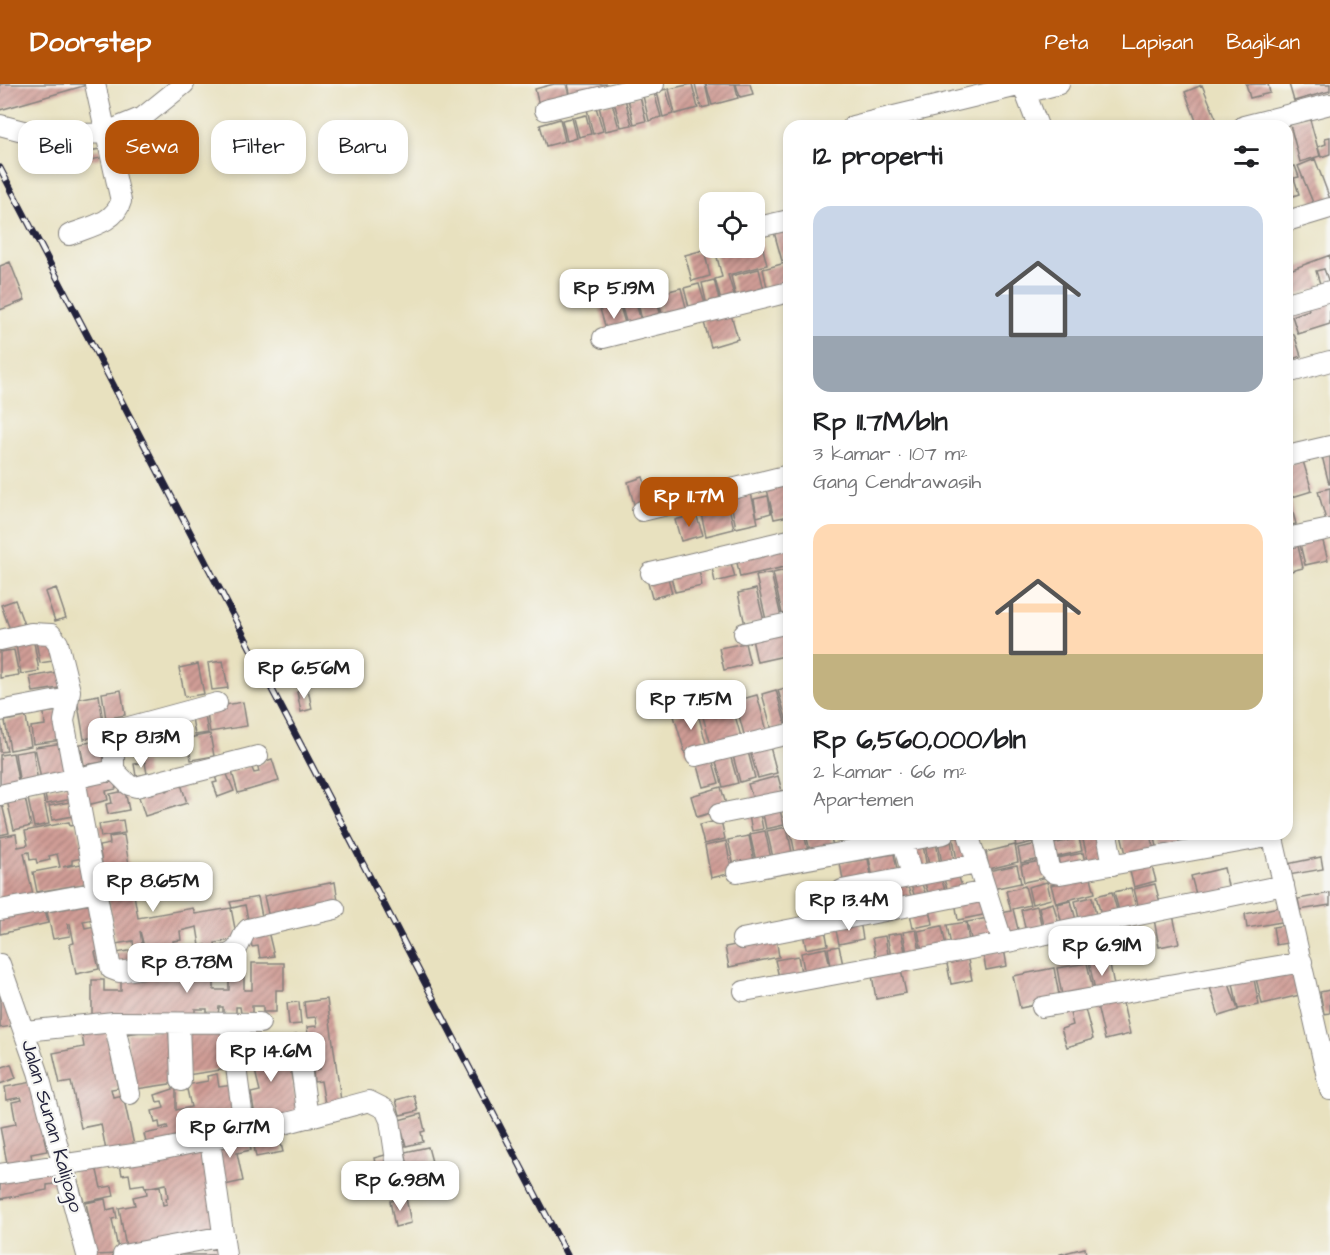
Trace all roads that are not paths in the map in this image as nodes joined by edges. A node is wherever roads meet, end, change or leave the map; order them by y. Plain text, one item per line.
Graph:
1 (95, 84) edge
2 (184, 84) edge
3 (654, 84) edge
4 (1059, 84) edge
5 (1023, 87) edge
6 (1330, 104) edge
7 (545, 110) dead end
8 (879, 120) edge
9 (1036, 120) edge
10 (1267, 120) edge
11 (0, 125) edge
12 (104, 133) junction
13 (1330, 208) edge
14 (1293, 219) edge
15 (783, 221) edge
16 (765, 225) edge
17 (69, 235) dead end
18 (1330, 291) edge
19 (783, 293) edge
20 (1293, 301) edge
21 (603, 338) dead end
22 (1330, 361) edge
23 (1293, 371) edge
24 (1330, 446) edge
25 (1293, 455) edge
26 (783, 476) edge
27 (642, 511) dead end
28 (1330, 528) edge
29 (1293, 537) edge
30 (783, 541) edge
31 (651, 573) dead end
32 (783, 624) edge
33 (744, 633) dead end
34 (0, 640) edge
35 (69, 698) junction
36 (217, 703) dead end
37 (0, 711) edge
38 (783, 735) edge
39 (258, 756) dead end
40 (696, 756) dead end
41 (114, 770) junction
42 (74, 780) junction
43 (0, 795) edge
44 (783, 801) edge
45 (719, 814) dead end
46 (913, 840) edge
47 (970, 840) edge
48 (1043, 840) edge
49 (1108, 840) edge
50 (1246, 840) edge
51 (1274, 840) edge
52 (903, 842) junction
53 (977, 864) junction
54 (1113, 865) junction
55 (737, 872) dead end
56 (912, 876) junction
57 (1284, 885) junction
58 (842, 890) dead end
59 (986, 891) junction
60 (98, 892) junction
61 (335, 909) dead end
62 (0, 910) edge
63 (741, 939) dead end
64 (1003, 943) junction
65 (1302, 962) junction
66 (0, 964) edge
67 (744, 992) dead end
68 (1042, 1007) dead end
69 (114, 1022) junction
70 (179, 1023) junction
71 (230, 1023) junction
72 (260, 1023) dead end
73 (25, 1031) junction
74 (298, 1045) dead end
75 (181, 1081) dead end
76 (1330, 1090) edge
77 (130, 1094) dead end
78 (308, 1118) junction
79 (246, 1133) junction
80 (210, 1140) junction
81 (64, 1162) junction
82 (0, 1174) edge
83 (398, 1174) dead end
84 (225, 1246) edge
85 (87, 1255) edge
86 (123, 1255) edge

1 - 12 street
2 - 12 street
3 - 7 street
4 - 5 street
5 - 8 street
5 - 9 street
6 - 10 street
11 - 12 street
12 - 17 street
13 - 14 street
15 - 16 street
18 - 20 street
19 - 21 street
22 - 23 street
24 - 25 street
26 - 27 street
28 - 29 street
30 - 31 street
32 - 33 street
34 - 35 street
35 - 37 street
35 - 42 street
36 - 41 street
38 - 40 street
39 - 41 street
41 - 42 street
42 - 43 street
42 - 60 street
44 - 45 street
46 - 52 street
47 - 53 street
48 - 54 street
49 - 54 street
50 - 54 street
51 - 57 street
52 - 55 street
52 - 56 street
53 - 56 street
53 - 59 street
56 - 58 street
57 - 64 street
57 - 65 street
59 - 63 street
59 - 64 street
60 - 61 street
60 - 62 street
64 - 67 street
65 - 68 street
65 - 76 street
66 - 73 street, Jalan Sunan Kalijogo
69 - 70 street
69 - 73 street
69 - 77 street
70 - 71 street
70 - 75 street
71 - 72 street
71 - 79 street
73 - 81 street, Jalan Sunan Kalijogo
74 - 78 street
78 - 79 street
78 - 83 street
79 - 80 street
80 - 81 street
80 - 84 street
81 - 82 street
81 - 85 street, Jalan Sunan Kalijogo
84 - 86 street

